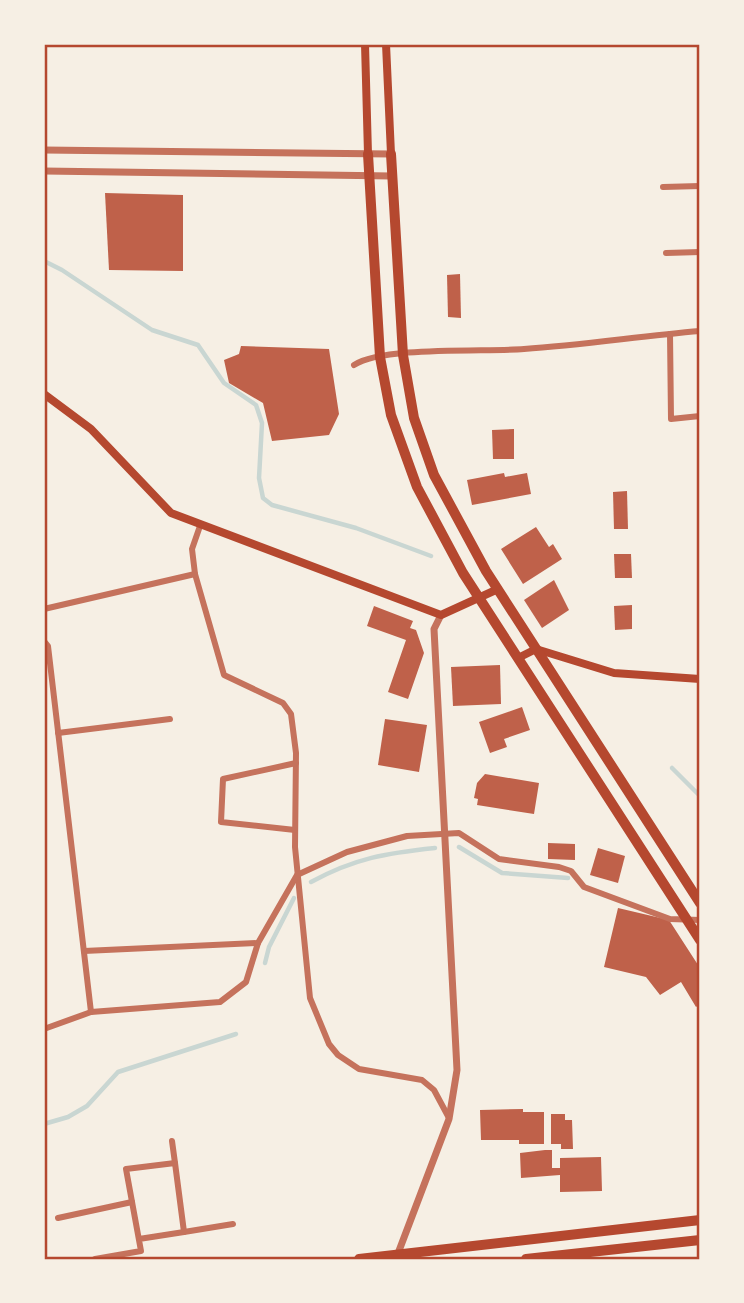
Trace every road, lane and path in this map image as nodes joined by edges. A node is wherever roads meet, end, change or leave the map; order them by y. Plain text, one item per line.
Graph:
1 (365, 44) edge
2 (386, 44) edge
3 (44, 150) edge
4 (368, 154) junction
5 (391, 154) junction
6 (44, 171) edge
7 (369, 176) junction
8 (392, 176) junction
9 (700, 186) edge
10 (663, 187) dead end
11 (700, 252) edge
12 (666, 253) dead end
13 (700, 331) edge
14 (670, 334) junction
15 (403, 355) junction
16 (380, 357) junction
17 (354, 365) dead end
18 (44, 394) edge
19 (700, 416) edge
20 (200, 526) junction
21 (195, 574) junction
22 (498, 589) junction
23 (480, 599) junction
24 (44, 609) edge
25 (441, 615) junction
26 (44, 641) edge
27 (536, 649) junction
28 (518, 658) junction
29 (700, 679) edge
30 (170, 719) dead end
31 (58, 733) junction
32 (296, 763) junction
33 (295, 830) junction
34 (446, 833) junction
35 (297, 874) junction
36 (700, 904) edge
37 (686, 918) junction
38 (700, 920) edge
39 (700, 940) edge
40 (258, 943) junction
41 (84, 951) junction
42 (91, 1012) junction
43 (44, 1029) edge
44 (449, 1119) junction
45 (172, 1141) dead end
46 (175, 1163) junction
47 (132, 1202) junction
48 (58, 1218) dead end
49 (700, 1220) edge
50 (233, 1224) dead end
51 (184, 1232) junction
52 (139, 1239) junction
53 (700, 1240) edge
54 (95, 1259) edge
55 (359, 1259) edge
56 (396, 1259) edge
57 (526, 1259) edge

1 - 4 main road
2 - 5 main road
3 - 4 street
4 - 5 street
4 - 7 highway
5 - 8 highway
6 - 7 street
7 - 8 street
7 - 16 highway
8 - 15 highway
9 - 10 street
11 - 12 street
13 - 14 street
14 - 15 street
14 - 19 street
15 - 16 street
15 - 22 highway
16 - 17 street
16 - 23 highway
18 - 20 main road
20 - 21 street
20 - 25 main road
21 - 24 street
21 - 32 street
22 - 23 main road
22 - 27 highway
23 - 25 main road
23 - 28 highway
25 - 34 street
26 - 31 street
27 - 28 main road
27 - 29 main road
27 - 36 highway
28 - 37 highway
30 - 31 street
31 - 41 street
32 - 33 street
32 - 33 street
33 - 35 street
34 - 35 street
34 - 37 street
34 - 44 street
35 - 40 street
35 - 44 street
37 - 38 street
37 - 39 highway
40 - 41 street
40 - 42 street
41 - 42 street
42 - 43 street
44 - 56 street
45 - 46 street
46 - 47 street
46 - 51 street
47 - 48 street
47 - 52 street
49 - 55 highway
50 - 51 street
51 - 52 street
52 - 54 street
53 - 57 highway

